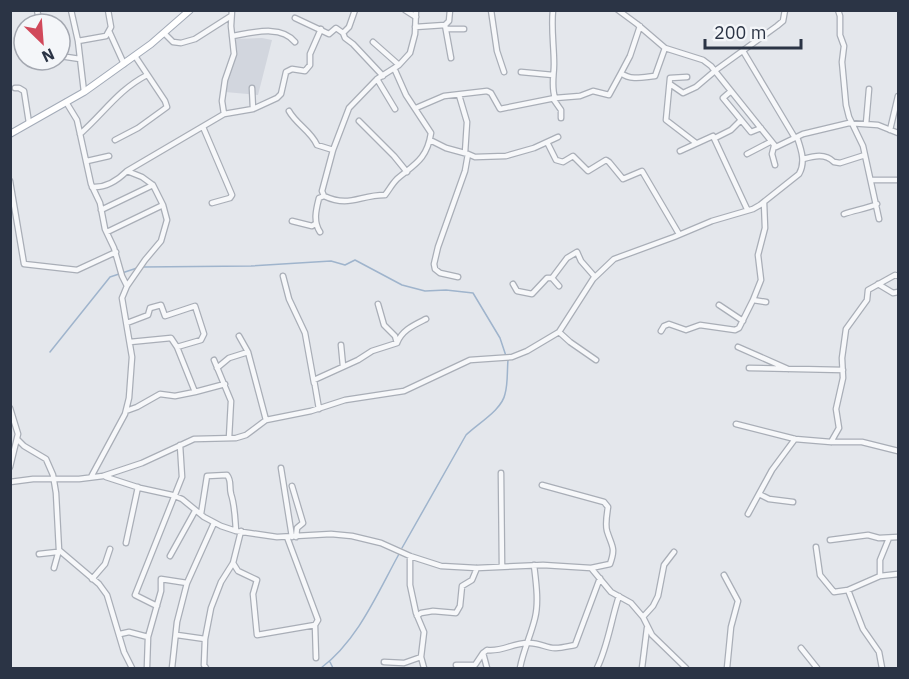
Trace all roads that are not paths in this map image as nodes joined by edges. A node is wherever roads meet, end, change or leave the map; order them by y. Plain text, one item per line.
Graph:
1 (70, 10) edge
2 (108, 10) edge
3 (190, 10) edge
4 (355, 10) edge
5 (405, 10) edge
6 (450, 10) edge
7 (491, 10) edge
8 (553, 10) edge
9 (618, 10) edge
10 (785, 10) edge
11 (838, 10) edge
12 (231, 13) edge
13 (416, 14) edge
14 (295, 18) dead end
15 (640, 26) junction
16 (415, 27) junction
17 (446, 27) junction
18 (321, 29) junction
19 (464, 29) dead end
20 (109, 31) junction
21 (164, 33) junction
22 (344, 33) junction
23 (232, 36) junction
24 (78, 41) junction
25 (295, 42) dead end
26 (373, 42) dead end
27 (665, 48) junction
28 (743, 51) junction
29 (135, 56) junction
30 (72, 57) edge
31 (80, 58) junction
32 (451, 58) dead end
33 (124, 64) junction
34 (399, 65) junction
35 (394, 68) junction
36 (716, 70) junction
37 (504, 72) dead end
38 (521, 72) dead end
39 (621, 73) junction
40 (147, 75) junction
41 (553, 75) junction
42 (383, 76) junction
43 (655, 76) junction
44 (687, 77) dead end
45 (377, 79) junction
46 (670, 81) junction
47 (15, 88) dead end
48 (252, 88) dead end
49 (869, 89) dead end
50 (730, 90) junction
51 (84, 92) junction
52 (459, 95) junction
53 (898, 96) edge
54 (555, 98) junction
55 (66, 102) junction
56 (416, 108) junction
57 (253, 109) junction
58 (395, 109) dead end
59 (289, 111) dead end
60 (224, 114) junction
61 (561, 118) dead end
62 (359, 121) dead end
63 (740, 121) junction
64 (29, 123) junction
65 (852, 123) junction
66 (866, 124) junction
67 (203, 127) junction
68 (761, 128) junction
69 (890, 130) junction
70 (898, 133) edge
71 (10, 134) edge
72 (80, 134) junction
73 (558, 137) dead end
74 (796, 137) junction
75 (715, 138) junction
76 (115, 140) dead end
77 (430, 140) junction
78 (547, 142) junction
79 (696, 143) junction
80 (772, 144) junction
81 (333, 150) junction
82 (680, 151) dead end
83 (466, 153) junction
84 (747, 154) dead end
85 (865, 155) junction
86 (109, 156) dead end
87 (803, 159) junction
88 (87, 161) junction
89 (775, 165) dead end
90 (127, 171) junction
91 (407, 172) junction
92 (871, 180) junction
93 (898, 180) edge
94 (10, 182) edge
95 (153, 185) junction
96 (92, 187) junction
97 (324, 196) junction
98 (764, 202) junction
99 (212, 203) dead end
100 (877, 204) junction
101 (163, 205) junction
102 (747, 209) junction
103 (101, 210) junction
104 (844, 214) dead end
105 (879, 219) dead end
106 (292, 221) dead end
107 (315, 224) junction
108 (107, 232) junction
109 (320, 232) dead end
110 (679, 234) junction
111 (116, 252) junction
112 (283, 276) dead end
113 (898, 276) edge
114 (458, 277) dead end
115 (595, 277) junction
116 (552, 278) junction
117 (513, 284) dead end
118 (878, 285) junction
119 (127, 286) junction
120 (559, 286) dead end
121 (898, 292) edge
122 (753, 300) junction
123 (766, 302) dead end
124 (378, 304) dead end
125 (719, 305) dead end
126 (426, 319) dead end
127 (743, 321) junction
128 (127, 323) junction
129 (661, 331) dead end
130 (560, 332) junction
131 (239, 336) dead end
132 (130, 342) junction
133 (397, 343) junction
134 (341, 345) dead end
135 (177, 347) junction
136 (738, 347) dead end
137 (248, 352) junction
138 (214, 360) dead end
139 (596, 360) dead end
140 (343, 366) junction
141 (217, 368) junction
142 (749, 368) dead end
143 (791, 370) junction
144 (843, 370) junction
145 (225, 384) junction
146 (195, 392) junction
147 (10, 408) edge
148 (319, 409) junction
149 (126, 411) junction
150 (266, 420) junction
151 (736, 424) dead end
152 (17, 438) junction
153 (229, 438) junction
154 (795, 439) junction
155 (831, 442) junction
156 (180, 445) junction
157 (898, 451) edge
158 (10, 467) edge
159 (281, 468) dead end
160 (501, 473) dead end
161 (103, 476) junction
162 (91, 477) junction
163 (54, 479) junction
164 (10, 482) edge
165 (542, 485) dead end
166 (292, 486) dead end
167 (138, 487) junction
168 (759, 494) junction
169 (175, 497) junction
170 (793, 502) dead end
171 (198, 513) junction
172 (748, 514) dead end
173 (214, 523) junction
174 (239, 531) junction
175 (292, 537) junction
176 (889, 537) junction
177 (898, 537) edge
178 (830, 540) dead end
179 (126, 543) dead end
180 (816, 547) dead end
181 (110, 549) dead end
182 (58, 551) junction
183 (674, 552) dead end
184 (39, 554) dead end
185 (170, 556) dead end
186 (410, 556) junction
187 (233, 563) junction
188 (534, 565) junction
189 (502, 567) junction
190 (54, 568) dead end
191 (477, 568) junction
192 (591, 568) junction
193 (898, 574) edge
194 (724, 575) dead end
195 (880, 576) junction
196 (600, 578) junction
197 (92, 579) junction
198 (187, 583) junction
199 (848, 590) junction
200 (619, 596) junction
201 (157, 606) junction
202 (417, 616) junction
203 (643, 618) junction
204 (315, 625) junction
205 (647, 628) junction
206 (120, 634) junction
207 (177, 635) junction
208 (148, 638) junction
209 (205, 639) junction
210 (526, 643) junction
211 (801, 648) dead end
212 (483, 653) junction
213 (421, 657) junction
214 (316, 658) dead end
215 (384, 662) dead end
216 (456, 665) dead end
217 (147, 667) dead end
218 (132, 669) edge
219 (172, 669) edge
220 (206, 669) edge
221 (424, 669) edge
222 (488, 669) edge
223 (520, 669) edge
224 (597, 669) edge
225 (642, 669) edge
226 (686, 669) edge
227 (727, 669) edge
228 (817, 669) edge
229 (882, 669) edge

1 - 24 street
2 - 20 street
3 - 21 main road
4 - 22 street
5 - 13 street
6 - 17 street
7 - 37 street
8 - 41 street
9 - 15 street
10 - 28 street
11 - 65 street
12 - 21 street
12 - 23 street
13 - 16 street
14 - 18 street
15 - 27 street
15 - 39 street
16 - 17 street
16 - 34 street
17 - 19 street
17 - 32 street
18 - 22 street
18 - 57 street
20 - 24 street
20 - 33 street
21 - 29 main road
22 - 42 street
23 - 25 street
23 - 60 street
24 - 31 street
26 - 34 street
27 - 36 street
27 - 43 street
28 - 36 street
28 - 74 street
29 - 33 main road
29 - 40 street
30 - 31 street
31 - 51 street
33 - 51 main road
34 - 35 street
35 - 42 street
35 - 56 street
36 - 46 street
36 - 50 street
38 - 41 street
39 - 43 street
39 - 54 street
40 - 72 street
40 - 76 street
41 - 54 street
42 - 45 street
43 - 46 street
44 - 46 street
45 - 58 street
45 - 81 street
46 - 79 street
47 - 64 street
48 - 57 street
49 - 66 street
50 - 63 street
50 - 68 street
51 - 55 main road
52 - 54 street
52 - 56 street
52 - 83 street
53 - 69 street
54 - 61 street
55 - 64 main road
55 - 72 street
56 - 77 street
57 - 60 street
59 - 81 street
60 - 67 street
62 - 91 street
63 - 68 street
63 - 75 street
64 - 71 main road
65 - 66 street
65 - 74 street
65 - 85 street
66 - 69 street
67 - 90 street
67 - 99 street
68 - 80 street
69 - 70 street
72 - 88 street
73 - 78 street
74 - 80 street
74 - 87 street
75 - 79 street
75 - 102 street
77 - 83 street
77 - 91 street
78 - 83 street
78 - 110 street
79 - 82 street
80 - 84 street
80 - 89 street
81 - 97 street
83 - 114 street
85 - 87 street
85 - 92 street
86 - 88 street
87 - 98 street
88 - 96 street
90 - 95 street
90 - 96 street
91 - 97 street
92 - 93 street
92 - 100 street
94 - 111 street
95 - 101 street
95 - 103 street
96 - 103 street
97 - 107 street
98 - 102 street
98 - 122 street
100 - 104 street
100 - 105 street
101 - 108 street
101 - 119 street
102 - 110 street
103 - 108 street
106 - 107 street
107 - 109 street
108 - 111 street
110 - 115 street
111 - 119 street
112 - 148 street
113 - 118 street
115 - 116 street
115 - 130 street
116 - 117 street
116 - 120 street
118 - 121 street
118 - 144 street
119 - 128 street
122 - 123 street
122 - 127 street
124 - 133 street
125 - 127 street
126 - 133 street
127 - 129 street
128 - 132 street
128 - 135 street
130 - 139 street
130 - 148 street
131 - 137 street
132 - 135 street
132 - 149 street
133 - 140 street
134 - 140 street
135 - 146 street
136 - 143 street
137 - 141 street
137 - 150 street
138 - 141 street
140 - 148 street
141 - 145 street
142 - 143 street
143 - 144 street
144 - 155 street
145 - 146 street
145 - 153 street
146 - 149 street
147 - 152 street
148 - 150 street
149 - 162 street
150 - 153 street
151 - 154 street
152 - 158 street
152 - 163 street
153 - 156 street
154 - 155 street
154 - 168 street
155 - 157 street
156 - 161 street
156 - 169 street
159 - 175 street
160 - 189 street
161 - 162 street
161 - 167 street
162 - 163 street
163 - 164 street
163 - 182 street
165 - 192 street
166 - 175 street
167 - 169 street
167 - 179 street
168 - 170 street
168 - 172 street
169 - 171 street
169 - 201 street
171 - 173 street
171 - 174 street
171 - 185 street
173 - 174 street
173 - 198 street
174 - 175 street
174 - 187 street
175 - 186 street
175 - 204 street
176 - 177 street
176 - 178 street
176 - 195 street
180 - 199 street
181 - 197 street
182 - 184 street
182 - 190 street
182 - 197 street
183 - 203 street
186 - 191 street
186 - 202 street
187 - 204 street
187 - 209 street
188 - 189 street
188 - 192 street
188 - 210 street
189 - 191 street
191 - 202 street
192 - 196 street
193 - 195 street
194 - 227 street
195 - 199 street
196 - 200 street
196 - 210 street
197 - 206 street
198 - 201 street
198 - 207 street
199 - 229 street
200 - 203 street
200 - 224 street
201 - 208 street
202 - 213 street
203 - 205 street
204 - 214 street
205 - 225 street
205 - 226 street
206 - 208 street
206 - 218 street
207 - 209 street
207 - 219 street
208 - 217 street
209 - 220 street
210 - 212 street
210 - 223 street
211 - 228 street
212 - 216 street
212 - 222 street
213 - 215 street
213 - 221 street

